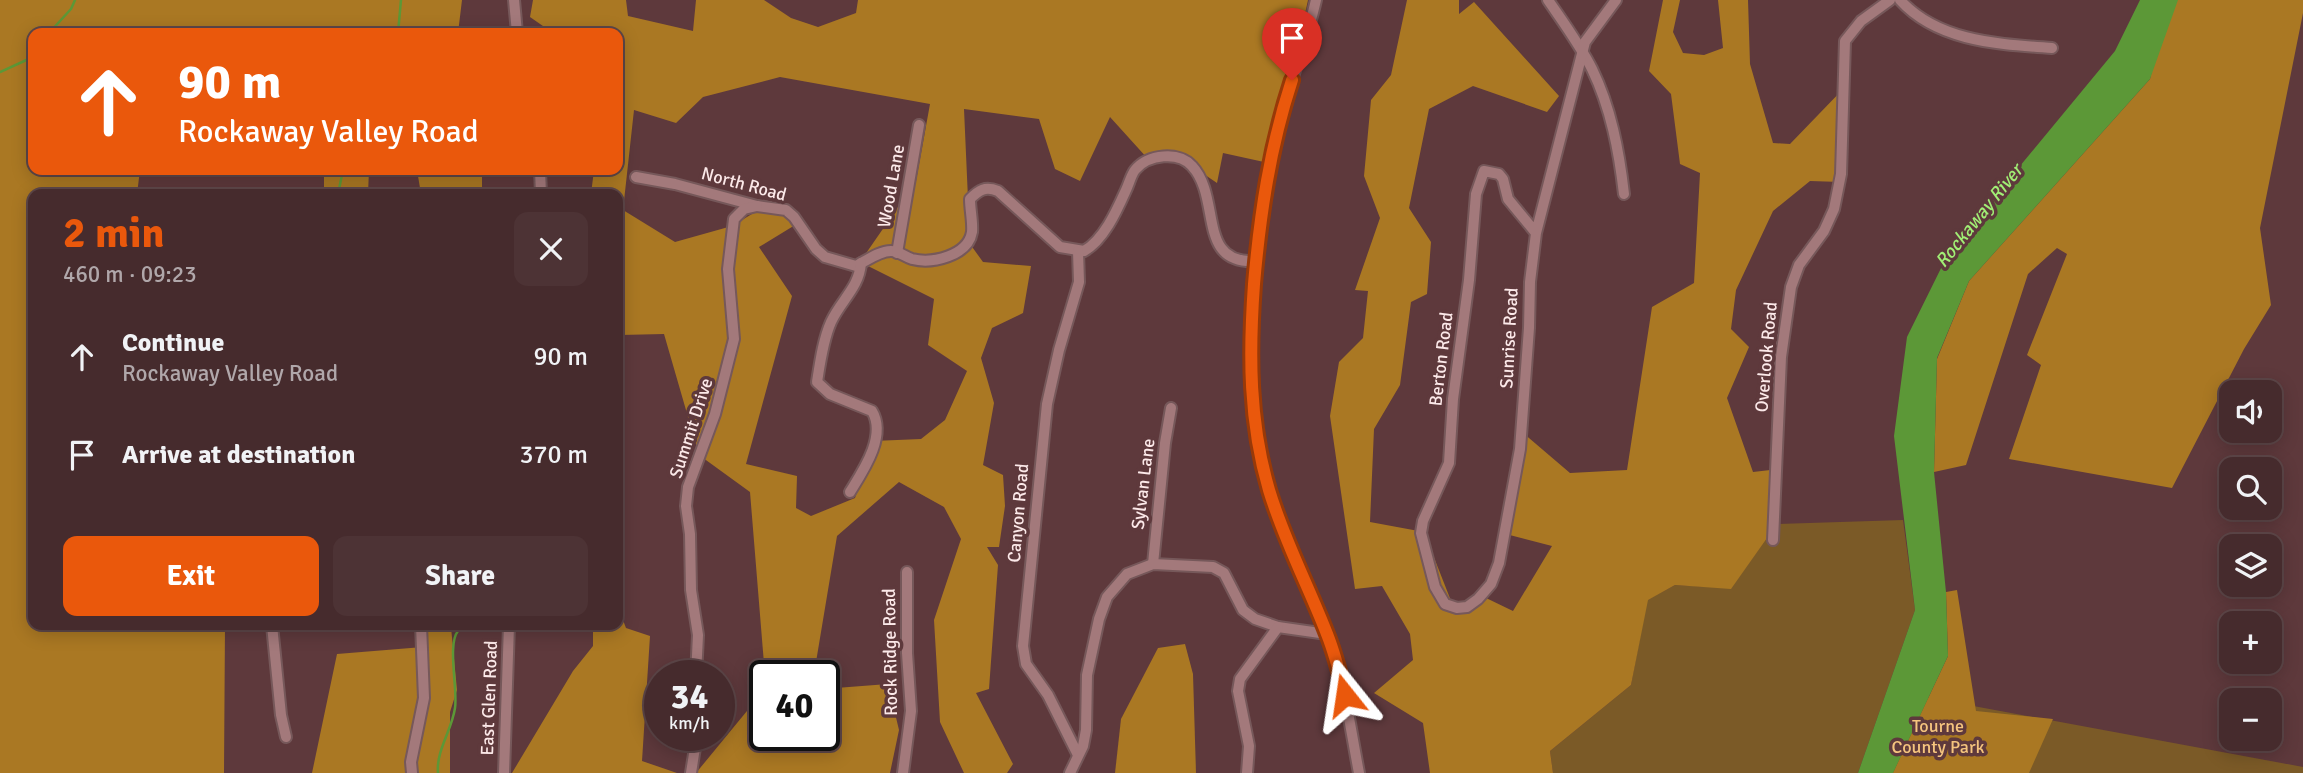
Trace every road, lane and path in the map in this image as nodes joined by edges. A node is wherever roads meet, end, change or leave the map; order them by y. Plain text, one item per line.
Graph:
1 (514, 0) edge
2 (1316, 0) edge
3 (1548, 0) edge
4 (1616, 0) edge
5 (1889, 0) edge
6 (1900, 0) edge
7 (517, 28) edge
8 (2052, 48) dead end
9 (1583, 60) junction
10 (919, 125) dead end
11 (636, 177) dead end
12 (1624, 194) dead end
13 (757, 206) junction
14 (1536, 233) junction
15 (1081, 251) junction
16 (897, 253) junction
17 (1256, 261) junction
18 (861, 263) junction
19 (1171, 408) dead end
20 (850, 492) dead end
21 (1773, 540) dead end
22 (1153, 564) junction
23 (907, 572) dead end
24 (1469, 606) joint
25 (1278, 627) junction
26 (272, 630) edge
27 (421, 630) edge
28 (509, 630) edge
29 (1327, 634) junction
30 (696, 660) edge
31 (286, 737) dead end
32 (694, 751) edge
33 (1078, 755) junction
34 (412, 773) edge
35 (504, 773) edge
36 (691, 773) edge
37 (903, 773) edge
38 (1070, 773) edge
39 (1247, 773) edge
40 (1359, 773) edge

1 - 7 street
2 - 17 street
3 - 9 street
4 - 9 street, Sunrise Road
5 - 21 street, Overlook Road
6 - 8 street
9 - 12 street
9 - 14 street, Sunrise Road
10 - 16 street, Wood Lane
11 - 13 street, North Road
13 - 18 street, North Road
13 - 30 street, Summit Drive
14 - 24 street, Sunrise Road
14 - 24 street, Berton Road
15 - 16 street, North Road
15 - 17 street
15 - 33 street, Canyon Road
16 - 18 street, North Road
17 - 29 street
18 - 20 street
19 - 22 street, Sylvan Lane
22 - 25 street
22 - 33 street
23 - 37 street, Rock Ridge Road
25 - 29 street
25 - 39 street
26 - 31 street
27 - 34 street
28 - 35 street, East Glen Road
29 - 40 street
32 - 36 street
33 - 38 street

